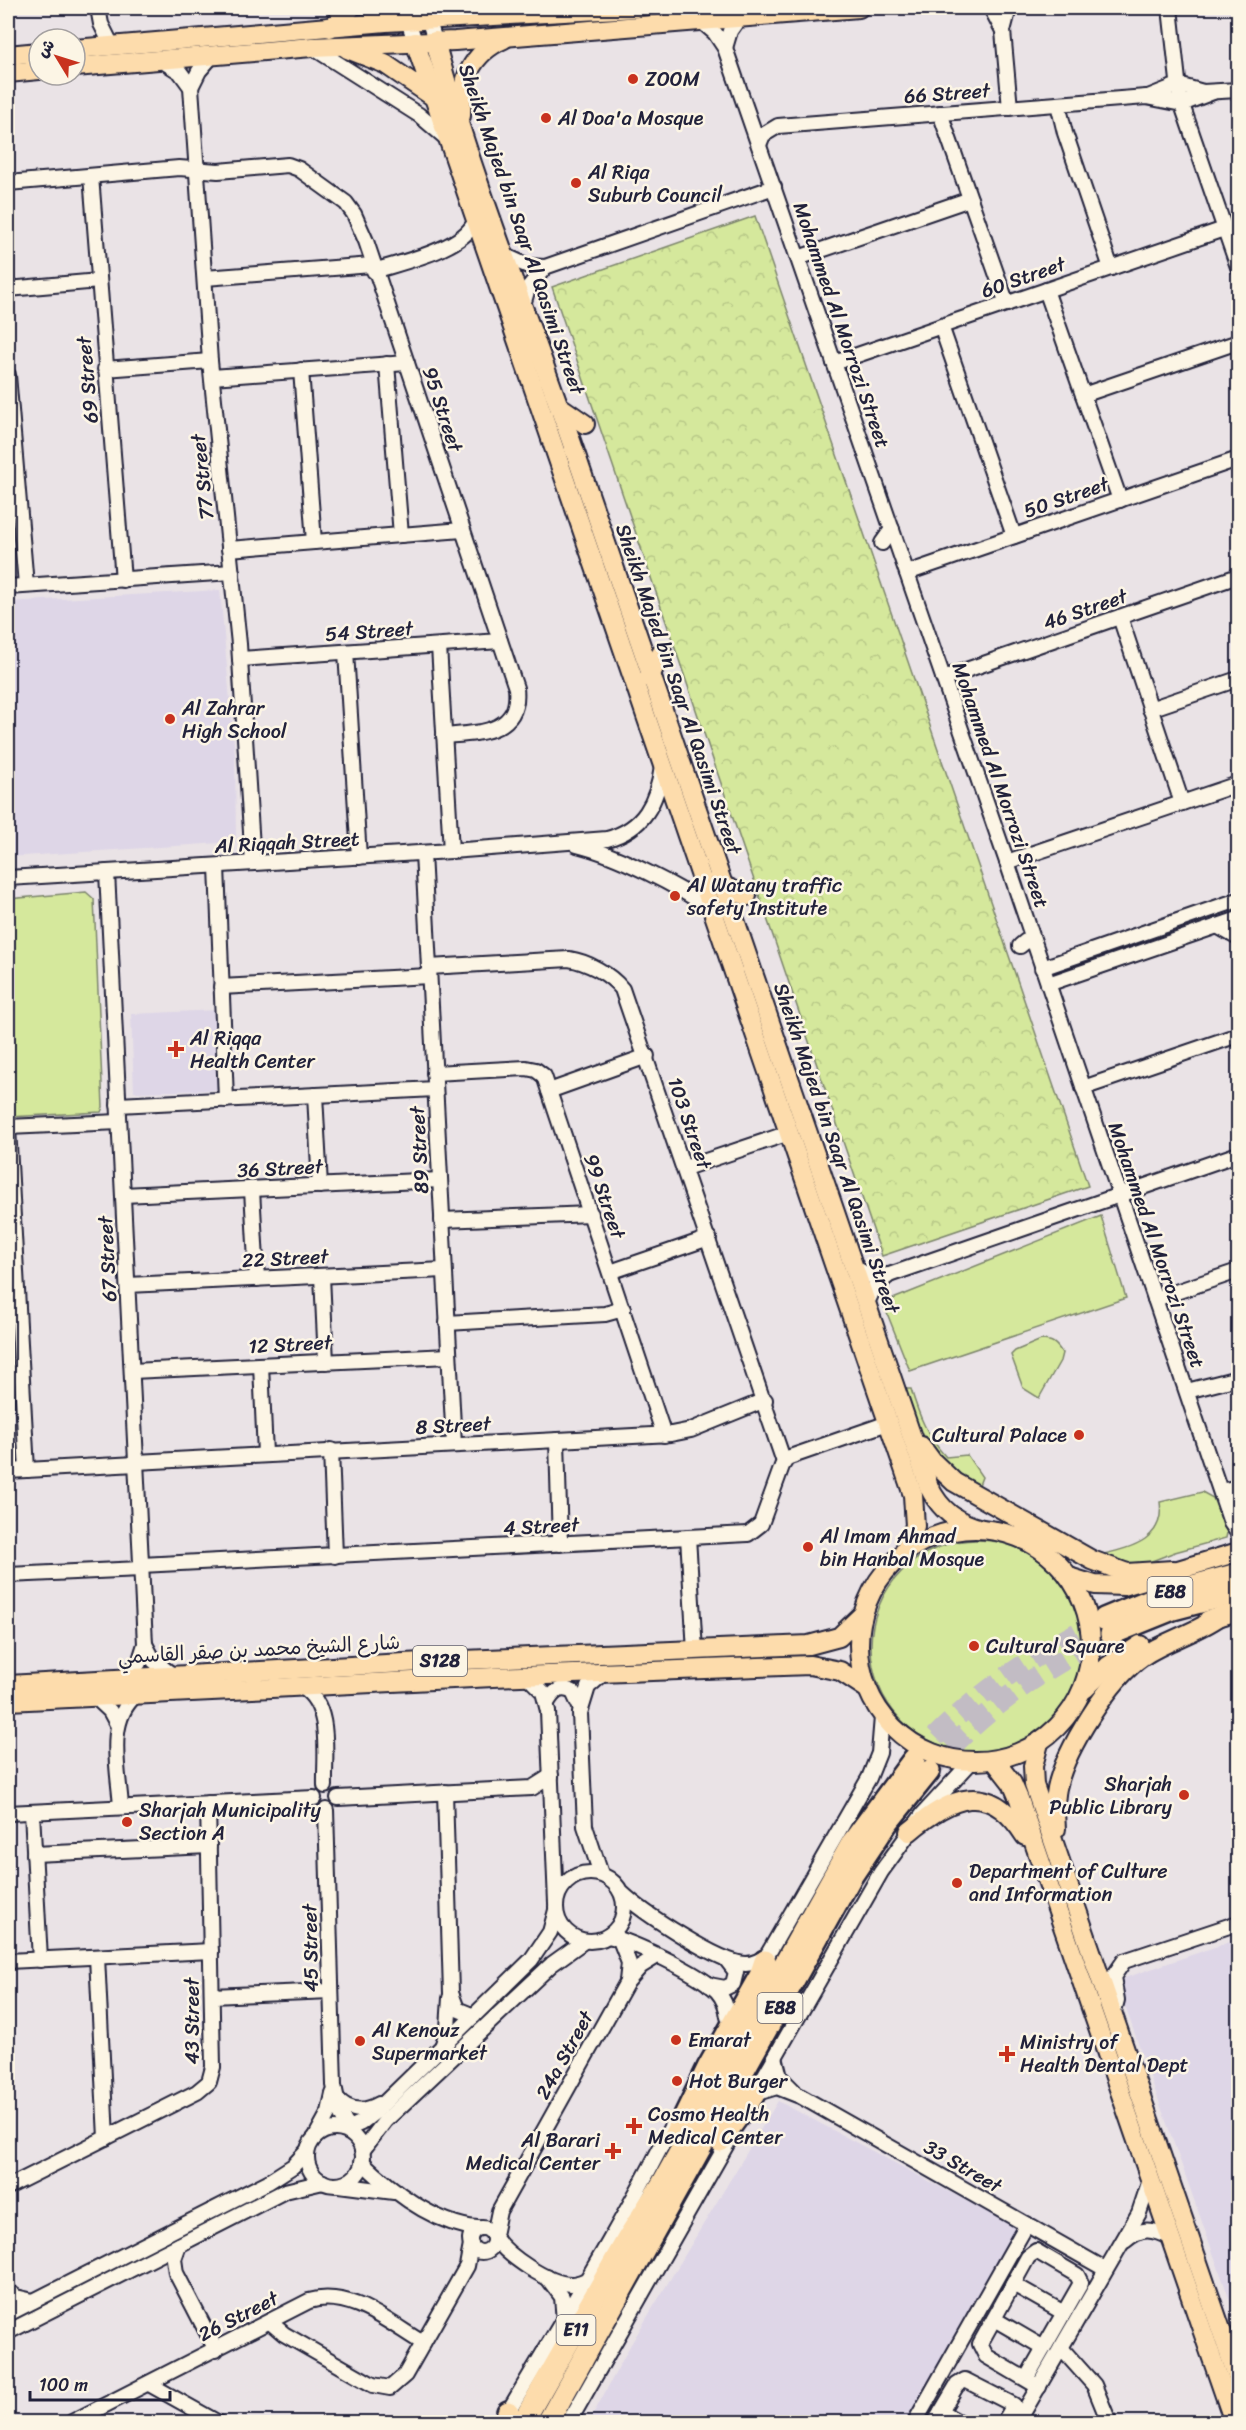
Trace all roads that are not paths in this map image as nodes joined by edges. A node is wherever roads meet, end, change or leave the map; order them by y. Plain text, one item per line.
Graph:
1 (351, 8) edge
2 (636, 8) edge
3 (859, 8) edge
4 (991, 8) edge
5 (1009, 8) edge
6 (1172, 10) edge
7 (514, 11) edge
8 (98, 13) edge
9 (406, 14) edge
10 (427, 14) edge
11 (740, 17) junction
12 (701, 21) junction
13 (1003, 31) junction
14 (511, 36) junction
15 (332, 37) junction
16 (87, 41) edge
17 (435, 41) junction
18 (415, 42) junction
19 (111, 44) junction
20 (87, 47) edge
21 (312, 47) junction
22 (725, 48) junction
23 (27, 53) edge
24 (8, 55) edge
25 (212, 56) junction
26 (159, 60) junction
27 (87, 66) edge
28 (27, 71) edge
29 (8, 72) edge
30 (1178, 85) junction
31 (190, 87) junction
32 (1239, 90) edge
33 (1212, 92) junction
34 (432, 96) junction
35 (1146, 97) junction
36 (1058, 104) junction
37 (1182, 104) junction
38 (1010, 108) junction
39 (940, 114) junction
40 (454, 134) junction
41 (759, 145) junction
42 (197, 169) junction
43 (91, 176) junction
44 (8, 183) edge
45 (774, 188) junction
46 (970, 199) junction
47 (475, 221) junction
48 (1224, 229) junction
49 (456, 242) junction
50 (485, 250) junction
51 (506, 256) junction
52 (798, 258) junction
53 (545, 267) junction
54 (1239, 267) edge
55 (373, 268) junction
56 (1111, 268) junction
57 (205, 278) junction
58 (99, 281) junction
59 (8, 289) edge
60 (1046, 290) junction
61 (1006, 304) junction
62 (523, 305) junction
63 (941, 326) junction
64 (1239, 342) edge
65 (210, 361) junction
66 (407, 363) junction
67 (834, 363) junction
68 (387, 364) junction
69 (105, 369) junction
70 (301, 370) junction
71 (8, 375) edge
72 (212, 377) junction
73 (1083, 395) junction
74 (559, 406) junction
75 (585, 424) dead end
76 (1239, 459) edge
77 (1120, 500) junction
78 (892, 529) junction
79 (462, 530) junction
80 (401, 535) junction
81 (1014, 536) junction
82 (314, 542) junction
83 (882, 543) dead end
84 (229, 549) junction
85 (232, 572) junction
86 (907, 573) junction
87 (1239, 576) edge
88 (123, 580) junction
89 (26, 585) junction
90 (8, 586) edge
91 (611, 612) junction
92 (1120, 617) junction
93 (635, 632) junction
94 (500, 641) junction
95 (439, 646) junction
96 (346, 652) junction
97 (662, 652) dead end
98 (240, 659) junction
99 (649, 678) junction
100 (944, 678) junction
101 (1239, 679) edge
102 (1150, 709) junction
103 (444, 736) junction
104 (663, 762) junction
105 (1239, 784) edge
106 (1182, 803) junction
107 (570, 843) junction
108 (451, 851) junction
109 (423, 853) junction
110 (359, 857) junction
111 (1007, 862) junction
112 (253, 863) junction
113 (217, 866) junction
114 (107, 872) junction
115 (8, 878) edge
116 (722, 885) junction
117 (747, 896) dead end
118 (1239, 900) edge
119 (713, 909) junction
120 (1239, 919) edge
121 (1217, 926) junction
122 (1239, 939) edge
123 (1042, 968) junction
124 (429, 971) junction
125 (1048, 984) junction
126 (221, 987) junction
127 (1239, 1035) edge
128 (647, 1056) junction
129 (434, 1073) junction
130 (435, 1089) junction
131 (1083, 1089) junction
132 (549, 1090) junction
133 (315, 1095) junction
134 (226, 1100) junction
135 (118, 1105) junction
136 (119, 1122) junction
137 (8, 1127) edge
138 (789, 1132) junction
139 (1239, 1154) edge
140 (685, 1168) junction
141 (822, 1173) junction
142 (440, 1180) junction
143 (320, 1186) junction
144 (252, 1190) junction
145 (123, 1195) junction
146 (1120, 1195) junction
147 (10, 1212) edge
148 (591, 1214) junction
149 (442, 1220) junction
150 (709, 1238) junction
151 (853, 1267) junction
152 (444, 1270) junction
153 (1239, 1270) edge
154 (610, 1272) junction
155 (889, 1275) junction
156 (322, 1276) junction
157 (257, 1279) junction
158 (128, 1285) junction
159 (13, 1299) edge
160 (1155, 1299) junction
161 (866, 1305) junction
162 (623, 1310) junction
163 (447, 1323) junction
164 (449, 1356) junction
165 (326, 1362) junction
166 (261, 1365) junction
167 (132, 1371) junction
168 (1239, 1378) edge
169 (22, 1386) junction
170 (8, 1387) edge
171 (1187, 1391) junction
172 (765, 1400) junction
173 (888, 1423) junction
174 (907, 1423) junction
175 (664, 1435) junction
176 (557, 1440) junction
177 (453, 1444) junction
178 (331, 1450) junction
179 (265, 1454) junction
180 (784, 1462) junction
181 (136, 1463) junction
182 (27, 1470) junction
183 (8, 1471) edge
184 (1239, 1487) edge
185 (1221, 1491) junction
186 (982, 1529) junction
187 (1239, 1533) edge
188 (688, 1537) junction
189 (560, 1544) junction
190 (1239, 1552) edge
191 (903, 1554) junction
192 (335, 1556) junction
193 (141, 1567) junction
194 (1173, 1570) junction
195 (1239, 1574) edge
196 (8, 1575) edge
197 (1069, 1577) junction
198 (1239, 1592) edge
199 (1239, 1611) edge
200 (862, 1615) junction
201 (1220, 1616) junction
202 (145, 1644) junction
203 (695, 1651) junction
204 (503, 1659) junction
205 (604, 1673) junction
206 (527, 1676) junction
207 (175, 1677) junction
208 (493, 1677) junction
209 (120, 1680) junction
210 (8, 1684) edge
211 (344, 1685) junction
212 (302, 1687) junction
213 (866, 1688) junction
214 (1081, 1692) junction
215 (136, 1695) junction
216 (94, 1696) junction
217 (8, 1701) edge
218 (547, 1703) junction
219 (580, 1707) junction
220 (322, 1712) junction
221 (882, 1717) junction
222 (117, 1724) junction
223 (1038, 1743) junction
224 (994, 1760) junction
225 (971, 1762) junction
226 (551, 1776) junction
227 (325, 1786) junction
228 (532, 1788) junction
229 (445, 1792) junction
230 (314, 1798) junction
231 (338, 1798) junction
232 (552, 1799) junction
233 (208, 1803) junction
234 (121, 1807) junction
235 (326, 1810) junction
236 (32, 1812) junction
237 (8, 1813) edge
238 (909, 1832) junction
239 (209, 1846) junction
240 (1058, 1849) junction
241 (34, 1854) junction
242 (1039, 1857) junction
243 (601, 1874) junction
244 (622, 1893) junction
245 (556, 1906) junction
246 (1232, 1926) edge
247 (614, 1938) junction
248 (584, 1941) junction
249 (211, 1951) junction
250 (657, 1956) junction
251 (97, 1957) junction
252 (725, 1958) junction
253 (767, 1958) junction
254 (40, 1960) junction
255 (8, 1961) edge
256 (627, 1982) junction
257 (709, 1985) junction
258 (331, 1991) junction
259 (451, 1994) junction
260 (212, 1996) junction
261 (1113, 2015) junction
262 (474, 2016) junction
263 (728, 2017) junction
264 (441, 2047) junction
265 (1107, 2056) junction
266 (775, 2057) junction
267 (1137, 2085) junction
268 (335, 2091) junction
269 (754, 2094) junction
270 (800, 2096) junction
271 (389, 2098) junction
272 (348, 2131) junction
273 (317, 2135) junction
274 (106, 2138) junction
275 (307, 2151) junction
276 (362, 2156) junction
277 (1150, 2178) junction
278 (323, 2182) junction
279 (337, 2185) junction
280 (8, 2187) edge
281 (402, 2195) junction
282 (499, 2211) junction
283 (449, 2221) junction
284 (1027, 2224) junction
285 (479, 2228) junction
286 (494, 2236) junction
287 (628, 2238) junction
288 (1170, 2238) junction
289 (470, 2243) junction
290 (179, 2245) junction
291 (1119, 2247) junction
292 (485, 2252) junction
293 (643, 2253) junction
294 (510, 2255) junction
295 (154, 2257) junction
296 (467, 2266) junction
297 (1105, 2269) junction
298 (177, 2273) junction
299 (546, 2276) junction
300 (589, 2279) junction
301 (1013, 2284) junction
302 (57, 2288) junction
303 (8, 2291) edge
304 (33, 2301) junction
305 (8, 2313) edge
306 (1064, 2313) junction
307 (994, 2319) junction
308 (564, 2321) junction
309 (270, 2322) junction
310 (8, 2325) edge
311 (8, 2332) edge
312 (423, 2343) junction
313 (1044, 2348) junction
314 (1060, 2348) junction
315 (216, 2350) junction
316 (1239, 2379) edge
317 (1033, 2383) junction
318 (149, 2384) junction
319 (1019, 2413) edge
320 (938, 2417) edge
321 (510, 2420) edge
322 (72, 2422) edge
323 (217, 2422) edge
324 (548, 2422) edge
325 (569, 2422) edge
326 (915, 2422) edge
327 (958, 2422) edge
328 (1004, 2422) edge
329 (1109, 2422) edge
330 (1234, 2422) edge

1 - 15 main road
2 - 7 main road
3 - 11 main road
4 - 13 street
5 - 13 street
6 - 30 street
7 - 10 main road
8 - 16 street
8 - 19 street
9 - 10 main road
9 - 15 main road
9 - 18 street, Sheikh Majed bin Saqr Al Qasimi Street
10 - 17 street, Sheikh Majed bin Saqr Al Qasimi Street
11 - 12 main road
11 - 22 street
12 - 14 main road
12 - 22 street, Mohammed Al Morrozi Street
13 - 38 street
14 - 17 main road
14 - 40 main road
15 - 18 main road
15 - 19 main road
15 - 21 main road
15 - 34 main road
17 - 18 main road
17 - 40 main road, Sheikh Majed bin Saqr Al Qasimi Street
18 - 34 main road, Sheikh Majed bin Saqr Al Qasimi Street
19 - 20 main road
21 - 25 main road
21 - 40 street
22 - 41 street, Mohammed Al Morrozi Street
23 - 24 main road
25 - 26 main road
25 - 31 street
26 - 27 main road
26 - 31 street
28 - 29 main road
30 - 33 street
30 - 35 street, 66 Street
30 - 37 street
31 - 42 street, 77 Street
32 - 33 street
33 - 37 street
34 - 40 main road, Sheikh Majed bin Saqr Al Qasimi Street
35 - 36 street, 66 Street
35 - 37 street, 66 Street
36 - 38 street, 66 Street
36 - 56 street
37 - 48 street
38 - 39 street, 66 Street
39 - 41 street, 66 Street
39 - 46 street
40 - 47 main road, Sheikh Majed bin Saqr Al Qasimi Street
40 - 51 main road, Sheikh Majed bin Saqr Al Qasimi Street
41 - 45 street, Mohammed Al Morrozi Street
42 - 43 street, 95 Street
42 - 55 street, 95 Street
42 - 57 street, 77 Street
43 - 44 street, 95 Street
43 - 58 street, 69 Street
45 - 52 street, Mohammed Al Morrozi Street
45 - 53 street
46 - 52 street
46 - 61 street
47 - 49 street
47 - 50 main road, Sheikh Majed bin Saqr Al Qasimi Street
48 - 54 street
48 - 56 street, 60 Street
49 - 50 street
49 - 55 street
50 - 91 main road, Sheikh Majed bin Saqr Al Qasimi Street
51 - 53 street
51 - 62 main road, Sheikh Majed bin Saqr Al Qasimi Street
52 - 67 street, Mohammed Al Morrozi Street
53 - 62 street
55 - 57 street
55 - 66 street, 95 Street
56 - 60 street, 60 Street
57 - 65 street, 77 Street
58 - 59 street
58 - 69 street, 69 Street
60 - 61 street, 60 Street
60 - 73 street
61 - 63 street, 60 Street
62 - 74 main road, Sheikh Majed bin Saqr Al Qasimi Street
63 - 67 street, 60 Street
63 - 81 street
64 - 73 street
65 - 69 street
65 - 72 street, 77 Street
66 - 68 street
66 - 79 street, 95 Street
67 - 78 street, Mohammed Al Morrozi Street
68 - 70 street
68 - 80 street
69 - 88 street, 69 Street
70 - 72 street
70 - 82 street
71 - 89 street
72 - 84 street, 77 Street
73 - 77 street
74 - 75 main road
74 - 93 main road, Sheikh Majed bin Saqr Al Qasimi Street
76 - 77 street, 50 Street
77 - 81 street, 50 Street
78 - 83 street
78 - 86 street, Mohammed Al Morrozi Street
79 - 80 street
79 - 94 street, 95 Street
80 - 82 street
81 - 86 street, 50 Street
82 - 84 street
84 - 85 street, 77 Street
85 - 88 street
85 - 98 street, 77 Street
86 - 100 street, Mohammed Al Morrozi Street
87 - 92 street, 46 Street
88 - 89 street
89 - 90 street
91 - 93 main road
91 - 104 main road, Sheikh Majed bin Saqr Al Qasimi Street
92 - 100 street, 46 Street
92 - 102 street
93 - 99 main road, Sheikh Majed bin Saqr Al Qasimi Street
94 - 95 street, 54 Street
94 - 103 street, 95 Street
95 - 96 street, 54 Street
95 - 103 street
96 - 98 street, 54 Street
96 - 110 street
97 - 99 main road
98 - 112 street, 77 Street
99 - 116 main road, Sheikh Majed bin Saqr Al Qasimi Street
100 - 111 street, Mohammed Al Morrozi Street
101 - 102 street
102 - 106 street
103 - 108 street
104 - 107 street, Al Riqqah Street
104 - 119 main road, Sheikh Majed bin Saqr Al Qasimi Street
105 - 106 street
106 - 111 street
107 - 108 street, Al Riqqah Street
107 - 119 street, Al Riqqah Street
108 - 109 street, Al Riqqah Street
109 - 110 street, Al Riqqah Street
109 - 124 street, 89 Street
110 - 112 street, Al Riqqah Street
111 - 123 street, Mohammed Al Morrozi Street
112 - 113 street, Al Riqqah Street
113 - 114 street, Al Riqqah Street
113 - 126 street
114 - 115 street, Al Riqqah Street
114 - 135 street, 67 Street
116 - 117 main road
116 - 141 main road, Sheikh Majed bin Saqr Al Qasimi Street
118 - 123 street
119 - 138 main road, Sheikh Majed bin Saqr Al Qasimi Street
120 - 121 street
121 - 122 street
121 - 125 street
123 - 125 street, Mohammed Al Morrozi Street
124 - 126 street
124 - 128 street, 103 Street
124 - 129 street, 89 Street
125 - 131 street, Mohammed Al Morrozi Street
126 - 134 street
127 - 131 street
128 - 132 street
128 - 140 street, 103 Street
129 - 130 street, 89 Street
129 - 132 street, 99 Street
130 - 133 street
130 - 142 street, 89 Street
131 - 146 street, Mohammed Al Morrozi Street
132 - 148 street, 99 Street
133 - 134 street
133 - 143 street
134 - 135 street
135 - 136 street, 67 Street
136 - 137 street
136 - 145 street, 67 Street
137 - 147 street
138 - 140 street
138 - 141 main road
138 - 173 main road, Sheikh Majed bin Saqr Al Qasimi Street
139 - 146 street
140 - 150 street, 103 Street
141 - 151 main road, Sheikh Majed bin Saqr Al Qasimi Street
142 - 143 street, 36 Street
142 - 149 street, 89 Street
143 - 144 street, 36 Street
144 - 145 street, 36 Street
144 - 157 street
145 - 158 street, 67 Street
146 - 155 street
146 - 160 street, Mohammed Al Morrozi Street
147 - 159 street
148 - 149 street
148 - 154 street, 99 Street
149 - 152 street, 89 Street
150 - 154 street
150 - 172 street, 103 Street
151 - 155 street
151 - 161 main road, Sheikh Majed bin Saqr Al Qasimi Street
152 - 156 street, 22 Street
152 - 163 street, 89 Street
153 - 160 street
154 - 162 street, 99 Street
155 - 161 street
156 - 157 street, 22 Street
156 - 165 street
157 - 158 street, 22 Street
158 - 167 street, 67 Street
159 - 169 street
160 - 171 street, Mohammed Al Morrozi Street
161 - 174 main road, Sheikh Majed bin Saqr Al Qasimi Street
162 - 163 street
162 - 175 street, 99 Street
163 - 164 street, 89 Street
164 - 165 street, 12 Street
164 - 177 street, 89 Street
165 - 166 street, 12 Street
166 - 167 street, 12 Street
166 - 179 street
167 - 181 street, 67 Street
168 - 171 street
169 - 170 street
169 - 182 street
171 - 185 street, Mohammed Al Morrozi Street
172 - 175 street, 8 Street
172 - 180 street, 103 Street
173 - 180 street
173 - 191 main road, Sheikh Majed bin Saqr Al Qasimi Street
174 - 186 main road, Sheikh Majed bin Saqr Al Qasimi Street
174 - 194 main road
175 - 176 street, 8 Street
176 - 177 street, 8 Street
176 - 189 street
177 - 178 street, 8 Street
178 - 179 street, 8 Street
178 - 192 street
179 - 181 street, 8 Street
180 - 188 street, 4 Street
181 - 182 street, 8 Street
181 - 193 street, 67 Street
182 - 183 street, 8 Street
184 - 185 street
185 - 187 street, Mohammed Al Morrozi Street
186 - 191 main road
186 - 197 main road
188 - 189 street, 4 Street
188 - 203 street
189 - 192 street, 4 Street
190 - 194 main road
191 - 200 main road
192 - 193 street, 4 Street
193 - 196 street, 4 Street
193 - 202 street, 67 Street
194 - 197 main road
195 - 198 highway, E88
197 - 214 main road
199 - 201 main road
200 - 203 main road, شارع الشيخ محمد بن صقر القاسمي / S128
200 - 213 main road
201 - 214 main road
201 - 240 main road
202 - 207 street
202 - 209 street
203 - 204 main road, شارع الشيخ محمد بن صقر القاسمي / S128
204 - 207 main road, شارع الشيخ محمد بن صقر القاسمي / S128
204 - 208 main road
205 - 206 main road, شارع الشيخ محمد بن صقر القاسمي / S128
205 - 213 main road, شارع الشيخ محمد بن صقر القاسمي / S128
205 - 219 street
206 - 208 main road, شارع الشيخ محمد بن صقر القاسمي / S128
206 - 218 street
207 - 209 main road, شارع الشيخ محمد بن صقر القاسمي / S128
208 - 211 main road, شارع الشيخ محمد بن صقر القاسمي / S128
209 - 210 main road, شارع الشيخ محمد بن صقر القاسمي / S128
211 - 212 main road, شارع الشيخ محمد بن صقر القاسمي / S128
211 - 220 street
212 - 215 main road, شارع الشيخ محمد بن صقر القاسمي / S128
212 - 220 street
213 - 221 main road
214 - 223 main road
215 - 216 main road, شارع الشيخ محمد بن صقر القاسمي / S128
215 - 222 street
216 - 217 main road, شارع الشيخ محمد بن صقر القاسمي / S128
216 - 222 street
218 - 219 street
218 - 226 street
219 - 243 street
220 - 227 street
221 - 225 main road
221 - 253 street
222 - 234 street
223 - 224 main road
223 - 240 main road
224 - 225 main road
224 - 242 main road
225 - 238 street
226 - 228 street
226 - 232 street
227 - 230 street
227 - 231 street
228 - 229 street
228 - 232 street
229 - 231 street
229 - 259 street
230 - 233 street
230 - 235 street
231 - 235 street
232 - 245 street
233 - 234 street
233 - 239 street, 43 Street
234 - 236 street
235 - 258 street, 45 Street
236 - 237 street
236 - 241 street
238 - 242 main road
238 - 266 street
239 - 241 street
239 - 249 street, 43 Street
240 - 261 main road
241 - 254 street
242 - 265 main road
243 - 244 street
243 - 245 street
244 - 247 street
244 - 252 street
245 - 248 street
245 - 262 street
246 - 261 street
247 - 248 street
247 - 250 street
247 - 256 street
248 - 276 street
249 - 251 street
249 - 260 street, 43 Street
250 - 256 street, 24a Street
250 - 257 street
251 - 254 street
251 - 274 street
252 - 253 street
252 - 257 street
253 - 263 street
253 - 287 highway
254 - 255 street
256 - 282 street, 24a Street
257 - 263 street
258 - 260 street
258 - 268 street, 45 Street
259 - 262 street
259 - 264 street
260 - 274 street, 43 Street
261 - 267 main road
262 - 264 street
263 - 300 street
264 - 271 street
265 - 267 main road
265 - 277 main road
266 - 269 street
266 - 270 street, 33 Street
267 - 316 main road
268 - 271 street
268 - 272 street, 45 Street
268 - 273 street, 45 Street
269 - 270 street, 33 Street
269 - 293 highway
269 - 325 street
270 - 284 street, 33 Street
271 - 272 street
272 - 273 street
272 - 276 street
273 - 275 street
274 - 280 street, 43 Street
275 - 278 street
275 - 302 street
276 - 279 street
276 - 281 street
277 - 288 main road
277 - 291 street
278 - 279 street
278 - 290 street
279 - 281 street
281 - 283 street
282 - 285 street, 24a Street
282 - 286 street, 24a Street
283 - 285 street
283 - 289 street
284 - 297 street, 33 Street
284 - 326 street
285 - 286 street
285 - 289 street
286 - 292 street
286 - 294 street
287 - 293 highway, E88
287 - 321 highway, E11
288 - 291 street
288 - 330 main road
289 - 292 street
289 - 296 street
290 - 295 street
290 - 298 street
291 - 297 street
292 - 294 street
292 - 296 street
293 - 324 highway, E11
294 - 299 street
295 - 298 street
295 - 311 street
296 - 312 street
297 - 314 street
298 - 315 street
299 - 300 street
299 - 308 street
300 - 308 street
301 - 306 street
301 - 306 street
301 - 307 street
302 - 304 street
302 - 310 street
303 - 304 street
304 - 305 street
306 - 313 street
307 - 313 street
307 - 317 street
308 - 321 street
309 - 312 street, 26 Street
309 - 312 street
309 - 315 street, 26 Street
313 - 317 street
314 - 317 street
314 - 329 street
315 - 318 street, 26 Street
317 - 319 street
318 - 322 street, 26 Street
318 - 323 street
319 - 320 street
319 - 328 street
320 - 327 street

